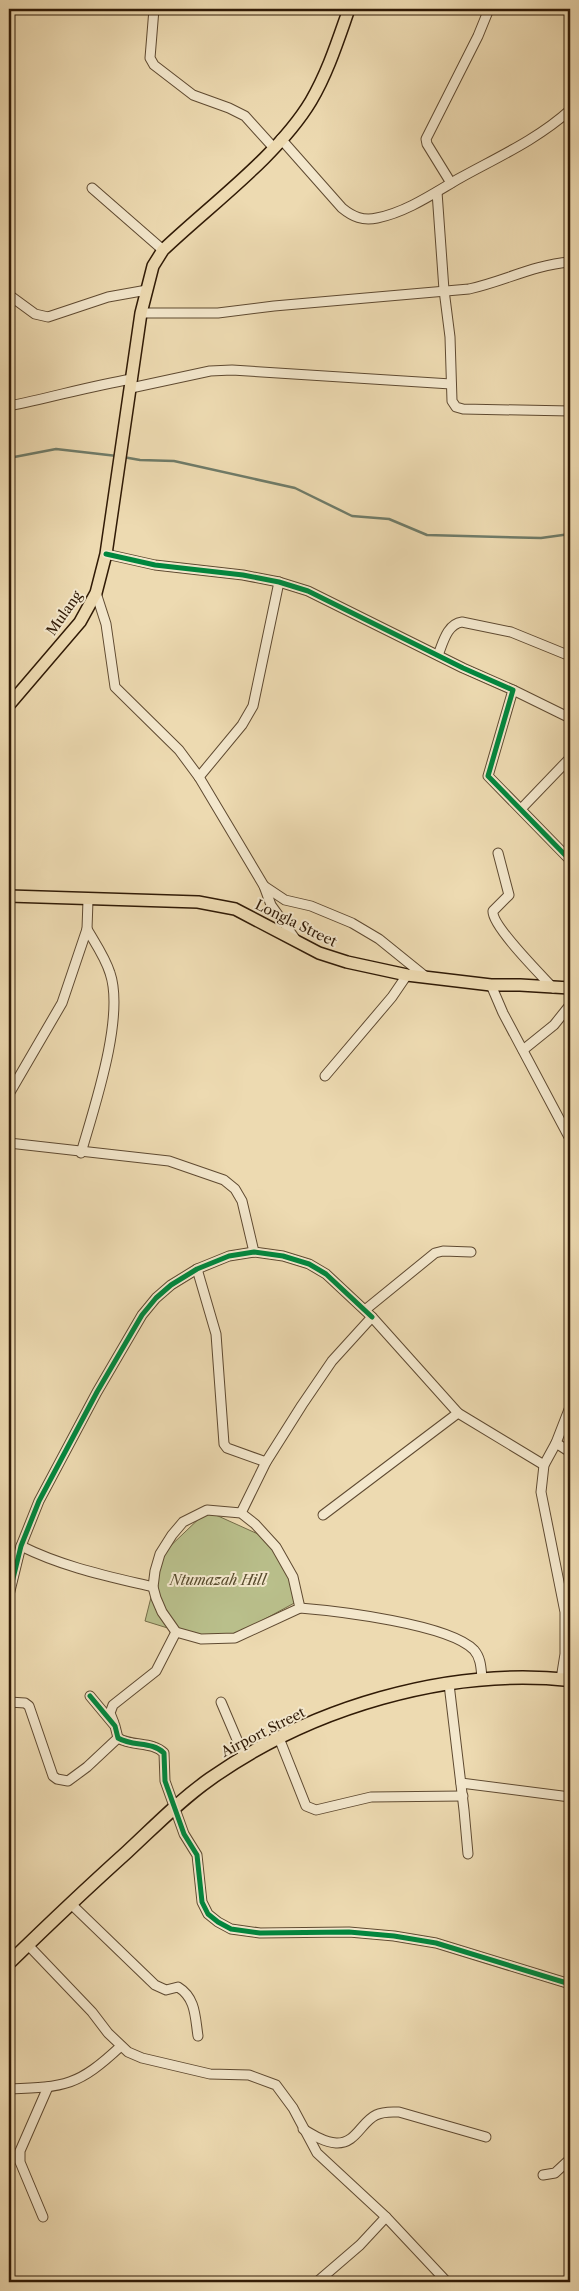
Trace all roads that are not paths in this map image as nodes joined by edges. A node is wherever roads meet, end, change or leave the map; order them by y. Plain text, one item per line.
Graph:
1 (154, 9) edge
2 (349, 9) edge
3 (489, 9) edge
4 (570, 110) edge
5 (277, 143) junction
6 (451, 184) junction
7 (92, 188) dead end
8 (438, 192) junction
9 (163, 250) junction
10 (570, 262) edge
11 (147, 290) junction
12 (444, 290) junction
13 (9, 295) edge
14 (141, 313) junction
15 (131, 383) junction
16 (451, 384) junction
17 (9, 406) edge
18 (570, 411) edge
19 (106, 554) junction
20 (279, 582) junction
21 (96, 593) junction
22 (438, 655) junction
23 (570, 656) edge
24 (513, 690) junction
25 (9, 705) edge
26 (570, 718) edge
27 (570, 758) edge
28 (199, 777) junction
29 (521, 810) junction
30 (498, 853) dead end
31 (570, 860) edge
32 (264, 886) junction
33 (9, 896) edge
34 (88, 900) junction
35 (87, 929) junction
36 (296, 941) junction
37 (406, 975) junction
38 (426, 977) junction
39 (490, 986) junction
40 (570, 987) edge
41 (554, 988) junction
42 (570, 1005) edge
43 (523, 1050) junction
44 (325, 1076) dead end
45 (9, 1094) edge
46 (570, 1140) edge
47 (9, 1143) edge
48 (81, 1153) junction
49 (254, 1252) junction
50 (471, 1252) dead end
51 (197, 1268) junction
52 (365, 1310) junction
53 (372, 1317) junction
54 (570, 1407) edge
55 (458, 1413) junction
56 (556, 1443) junction
57 (570, 1452) edge
58 (266, 1462) junction
59 (544, 1464) junction
60 (241, 1513) junction
61 (323, 1516) dead end
62 (21, 1546) junction
63 (153, 1587) junction
64 (9, 1595) edge
65 (300, 1608) junction
66 (176, 1632) junction
67 (482, 1678) junction
68 (566, 1680) edge
69 (449, 1684) junction
70 (90, 1696) dead end
71 (9, 1702) edge
72 (221, 1702) dead end
73 (115, 1726) junction
74 (118, 1738) junction
75 (279, 1738) junction
76 (244, 1756) junction
77 (462, 1783) junction
78 (463, 1796) junction
79 (570, 1797) edge
80 (174, 1808) junction
81 (468, 1854) dead end
82 (70, 1903) junction
83 (28, 1945) junction
84 (9, 1963) edge
85 (570, 1984) edge
86 (198, 2036) dead end
87 (121, 2046) junction
88 (48, 2088) junction
89 (9, 2089) edge
90 (302, 2128) junction
91 (486, 2137) dead end
92 (570, 2159) edge
93 (543, 2175) dead end
94 (386, 2217) junction
95 (43, 2218) dead end
96 (9, 2276) edge
97 (10, 2282) edge
98 (317, 2282) edge
99 (447, 2282) edge

1 - 5 street
2 - 5 main road, Mulang
3 - 6 street
4 - 6 street
5 - 8 street
5 - 9 main road, Mulang
6 - 8 street
7 - 9 street
8 - 12 street
9 - 11 main road, Mulang
10 - 12 street
11 - 13 street
11 - 14 main road, Mulang
12 - 14 street
12 - 16 street
14 - 15 main road, Mulang
15 - 16 street
15 - 17 street
15 - 19 main road, Mulang
16 - 18 street
19 - 20 street
19 - 21 main road, Mulang
20 - 22 street
20 - 28 street
21 - 25 main road, Mulang
21 - 28 street
22 - 23 street
22 - 24 street
24 - 26 street
24 - 29 street
27 - 29 street
28 - 32 street
29 - 31 street
30 - 41 street
32 - 36 street
32 - 38 street
33 - 34 main road, Longla Street
34 - 35 street
34 - 36 main road, Longla Street
35 - 45 street
35 - 48 street
36 - 37 main road, Longla Street
37 - 38 main road, Longla Street
37 - 44 street
38 - 39 main road, Longla Street
39 - 41 main road, Longla Street
39 - 43 street
40 - 41 main road, Longla Street
42 - 43 street
43 - 46 street
47 - 48 street
48 - 49 street
49 - 51 street
49 - 52 street
50 - 52 street
51 - 58 street
51 - 62 street
52 - 53 street
53 - 55 street
53 - 58 street
54 - 56 street
55 - 59 street
55 - 61 street
56 - 57 street
56 - 59 street
58 - 60 street
59 - 68 street
60 - 63 street
60 - 65 street
62 - 63 street
62 - 64 street
63 - 66 street
65 - 66 street
65 - 67 street
66 - 73 street
67 - 68 highway, Airport Street
67 - 69 highway, Airport Street
69 - 75 highway, Airport Street
69 - 77 street
70 - 73 street
71 - 74 street
72 - 76 street
73 - 74 street
74 - 80 street
75 - 76 highway, Airport Street
75 - 78 street
76 - 80 highway, Airport Street
77 - 78 street
77 - 79 street
78 - 81 street
80 - 82 highway, Airport Street
80 - 85 street
82 - 83 highway, Airport Street
82 - 86 street
83 - 84 highway, Airport Street
83 - 87 street
87 - 88 street
87 - 90 street
88 - 89 street
88 - 95 street
90 - 91 street
90 - 94 street
92 - 93 street
94 - 98 street
94 - 99 street
96 - 97 street

